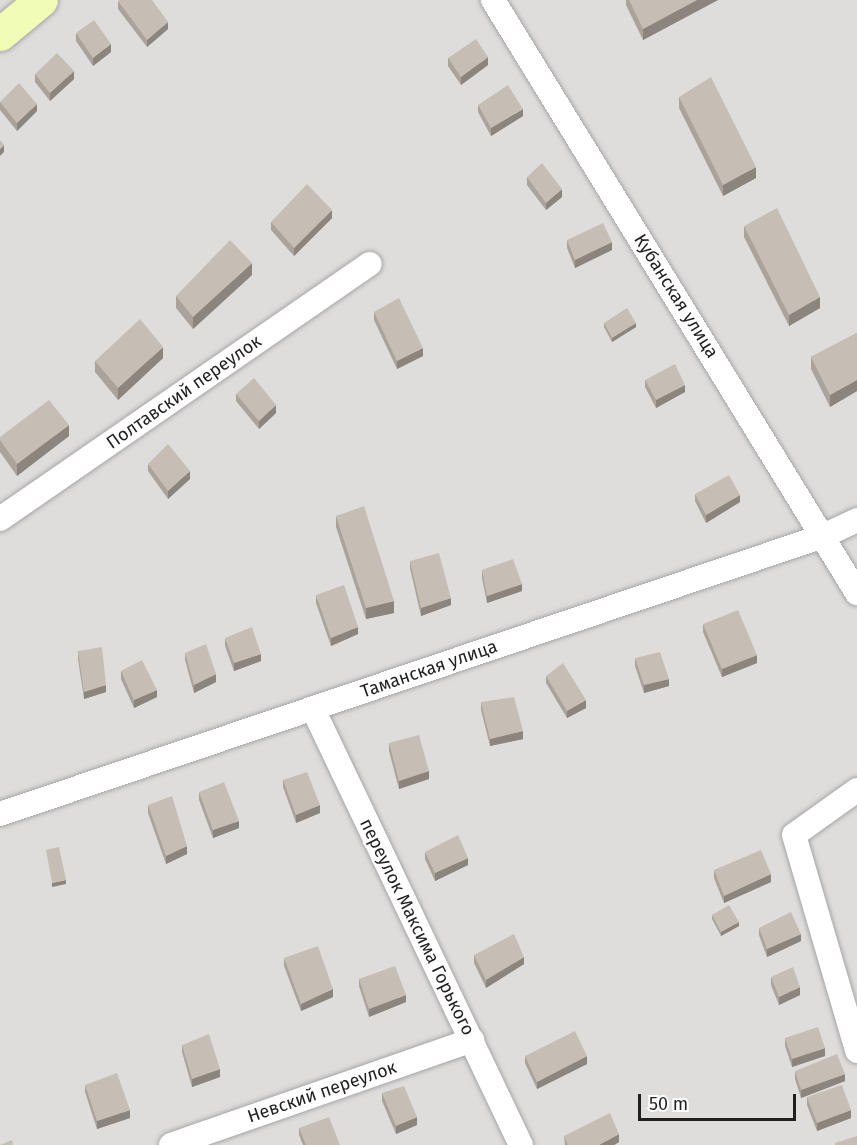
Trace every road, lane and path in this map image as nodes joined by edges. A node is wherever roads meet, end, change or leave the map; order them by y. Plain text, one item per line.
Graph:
1 (41, 0) edge
2 (493, 0) edge
3 (0, 34) edge
4 (369, 264) dead end
5 (0, 519) edge
6 (857, 520) edge
7 (823, 536) junction
8 (857, 593) edge
9 (313, 709) junction
10 (857, 790) edge
11 (0, 814) edge
12 (472, 1040) junction
13 (857, 1051) edge
14 (171, 1145) edge
15 (520, 1145) edge

1 - 3 street
2 - 7 street, Кубанская улица
4 - 5 street, Полтавский переулок
6 - 7 street, Таманская улица
7 - 8 street, Кубанская улица
7 - 9 street, Таманская улица
9 - 11 street, Таманская улица
9 - 12 street, переулок Максима Горького
10 - 13 street
12 - 14 street, Невский переулок
12 - 15 street, переулок Максима Горького

